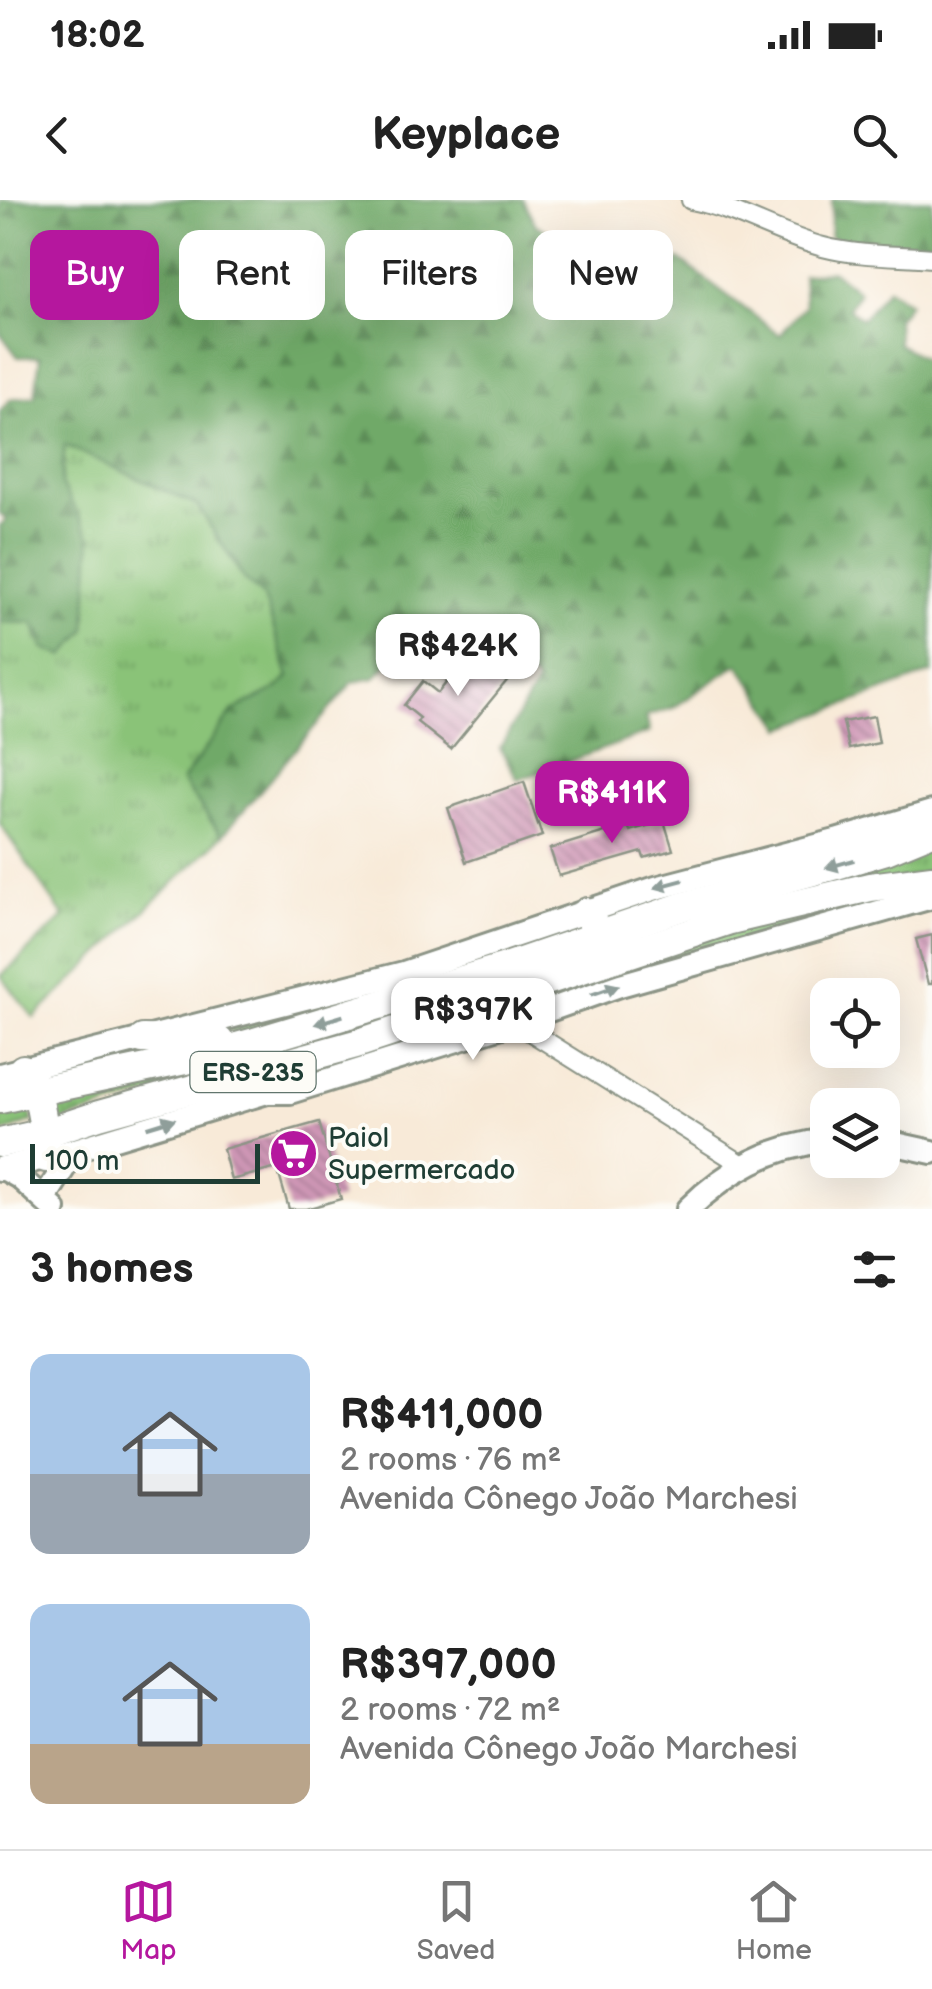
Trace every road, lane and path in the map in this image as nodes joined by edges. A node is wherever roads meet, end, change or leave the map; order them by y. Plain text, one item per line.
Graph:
1 (691, 200) edge
2 (932, 258) edge
3 (927, 820) edge
4 (932, 879) edge
5 (932, 897) edge
6 (594, 924) junction
7 (505, 995) junction
8 (515, 1022) junction
9 (143, 1039) junction
10 (260, 1068) junction
11 (20, 1078) edge
12 (0, 1099) edge
13 (810, 1144) edge
14 (45, 1145) junction
15 (900, 1145) edge
16 (75, 1150) junction
17 (932, 1152) edge
18 (1, 1160) edge
19 (744, 1165) junction
20 (53, 1203) edge
21 (688, 1209) edge

1 - 2 street
3 -> 6 main road, ERS-235
4 - 7 main road, ERS-235
8 -> 5 street
6 - 9 street
6 -> 10 main road, ERS-235
7 - 8 street
7 - 10 main road, ERS-235
8 - 10 street
8 - 19 street
9 - 10 main road
9 - 11 street
10 - 11 main road, ERS-235
10 - 14 main road, ERS-235
16 -> 10 street
11 - 12 main road, ERS-235
11 - 14 main road
13 - 19 street
14 - 16 street
14 - 18 main road, ERS-235
14 - 20 street
15 - 17 street
16 - 20 street
18 - 20 street
19 - 21 street

